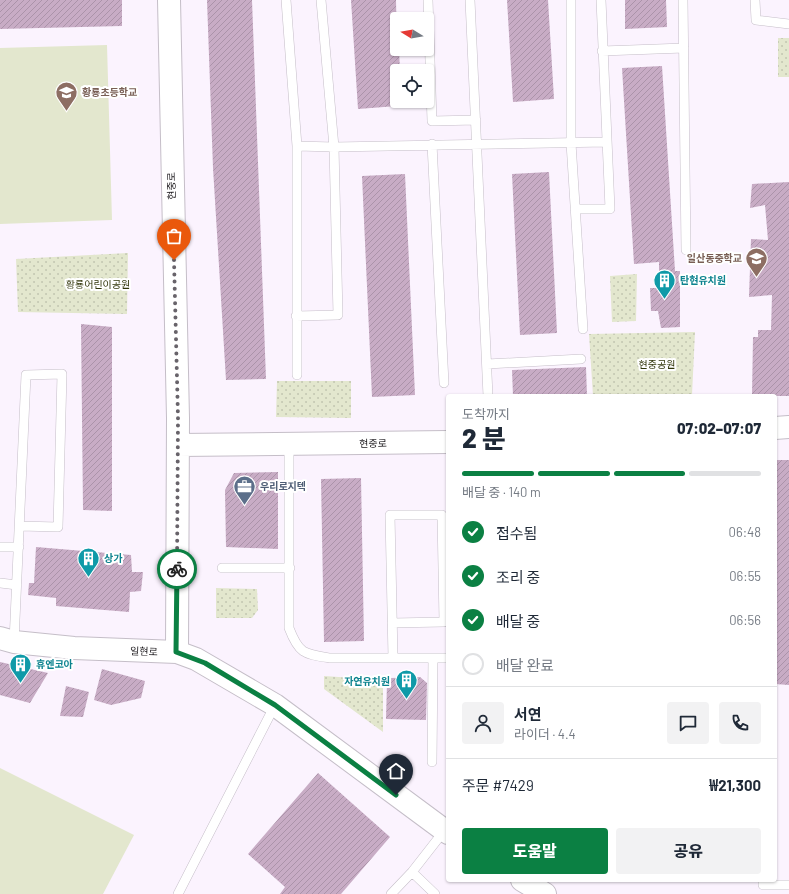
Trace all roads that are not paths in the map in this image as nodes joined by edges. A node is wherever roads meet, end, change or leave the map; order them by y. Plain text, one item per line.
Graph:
1 (168, 0) edge
2 (286, 0) edge
3 (321, 0) edge
4 (428, 0) edge
5 (470, 0) edge
6 (571, 0) edge
7 (601, 0) edge
8 (683, 0) edge
9 (754, 0) edge
10 (789, 24) edge
11 (684, 48) junction
12 (602, 51) junction
13 (476, 120) junction
14 (607, 142) junction
15 (571, 143) junction
16 (432, 144) junction
17 (477, 144) junction
18 (297, 146) junction
19 (334, 147) junction
20 (575, 209) junction
21 (686, 250) dead end
22 (296, 316) junction
23 (583, 328) dead end
24 (581, 360) dead end
25 (487, 364) junction
26 (297, 375) dead end
27 (444, 383) dead end
28 (488, 394) edge
29 (777, 428) edge
30 (789, 428) edge
31 (446, 442) edge
32 (289, 444) junction
33 (178, 445) junction
34 (20, 526) junction
35 (0, 547) edge
36 (19, 547) junction
37 (222, 568) dead end
38 (290, 568) junction
39 (0, 583) edge
40 (16, 585) junction
41 (392, 623) junction
42 (7, 640) edge
43 (176, 652) junction
44 (393, 658) junction
45 (433, 658) junction
46 (446, 658) edge
47 (275, 705) junction
48 (432, 762) dead end
49 (446, 832) edge
50 (412, 872) junction
51 (525, 882) edge
52 (763, 882) edge
53 (789, 885) edge
54 (178, 894) edge
55 (391, 894) edge
56 (435, 894) edge
57 (545, 894) edge

1 - 33 street, 현중로
2 - 18 lane
3 - 19 lane
4 - 13 lane
5 - 13 lane
6 - 15 lane
7 - 12 lane
8 - 11 lane
9 - 10 lane
11 - 12 lane
11 - 21 lane
12 - 14 lane
13 - 17 lane
14 - 15 lane
14 - 20 lane
15 - 17 lane
15 - 20 lane
16 - 17 lane
16 - 19 lane
16 - 27 lane
17 - 25 lane
18 - 19 lane
18 - 22 lane
19 - 22 lane
20 - 23 lane
22 - 26 lane
24 - 25 lane
25 - 28 lane
29 - 30 street
31 - 32 street, 현중로
32 - 33 street, 현중로
32 - 38 lane
33 - 43 street, 현중로
34 - 34 lane
34 - 36 lane
35 - 36 lane
36 - 40 lane
37 - 38 lane
38 - 44 lane
39 - 40 lane
40 - 42 lane
41 - 41 lane
41 - 44 lane
42 - 43 street, 일현로
43 - 47 street, 일현로
44 - 45 lane
45 - 46 lane
45 - 48 lane
47 - 49 street, 일현로
47 - 54 lane
49 - 50 lane
50 - 55 lane
50 - 56 lane
51 - 57 street
52 - 53 lane

